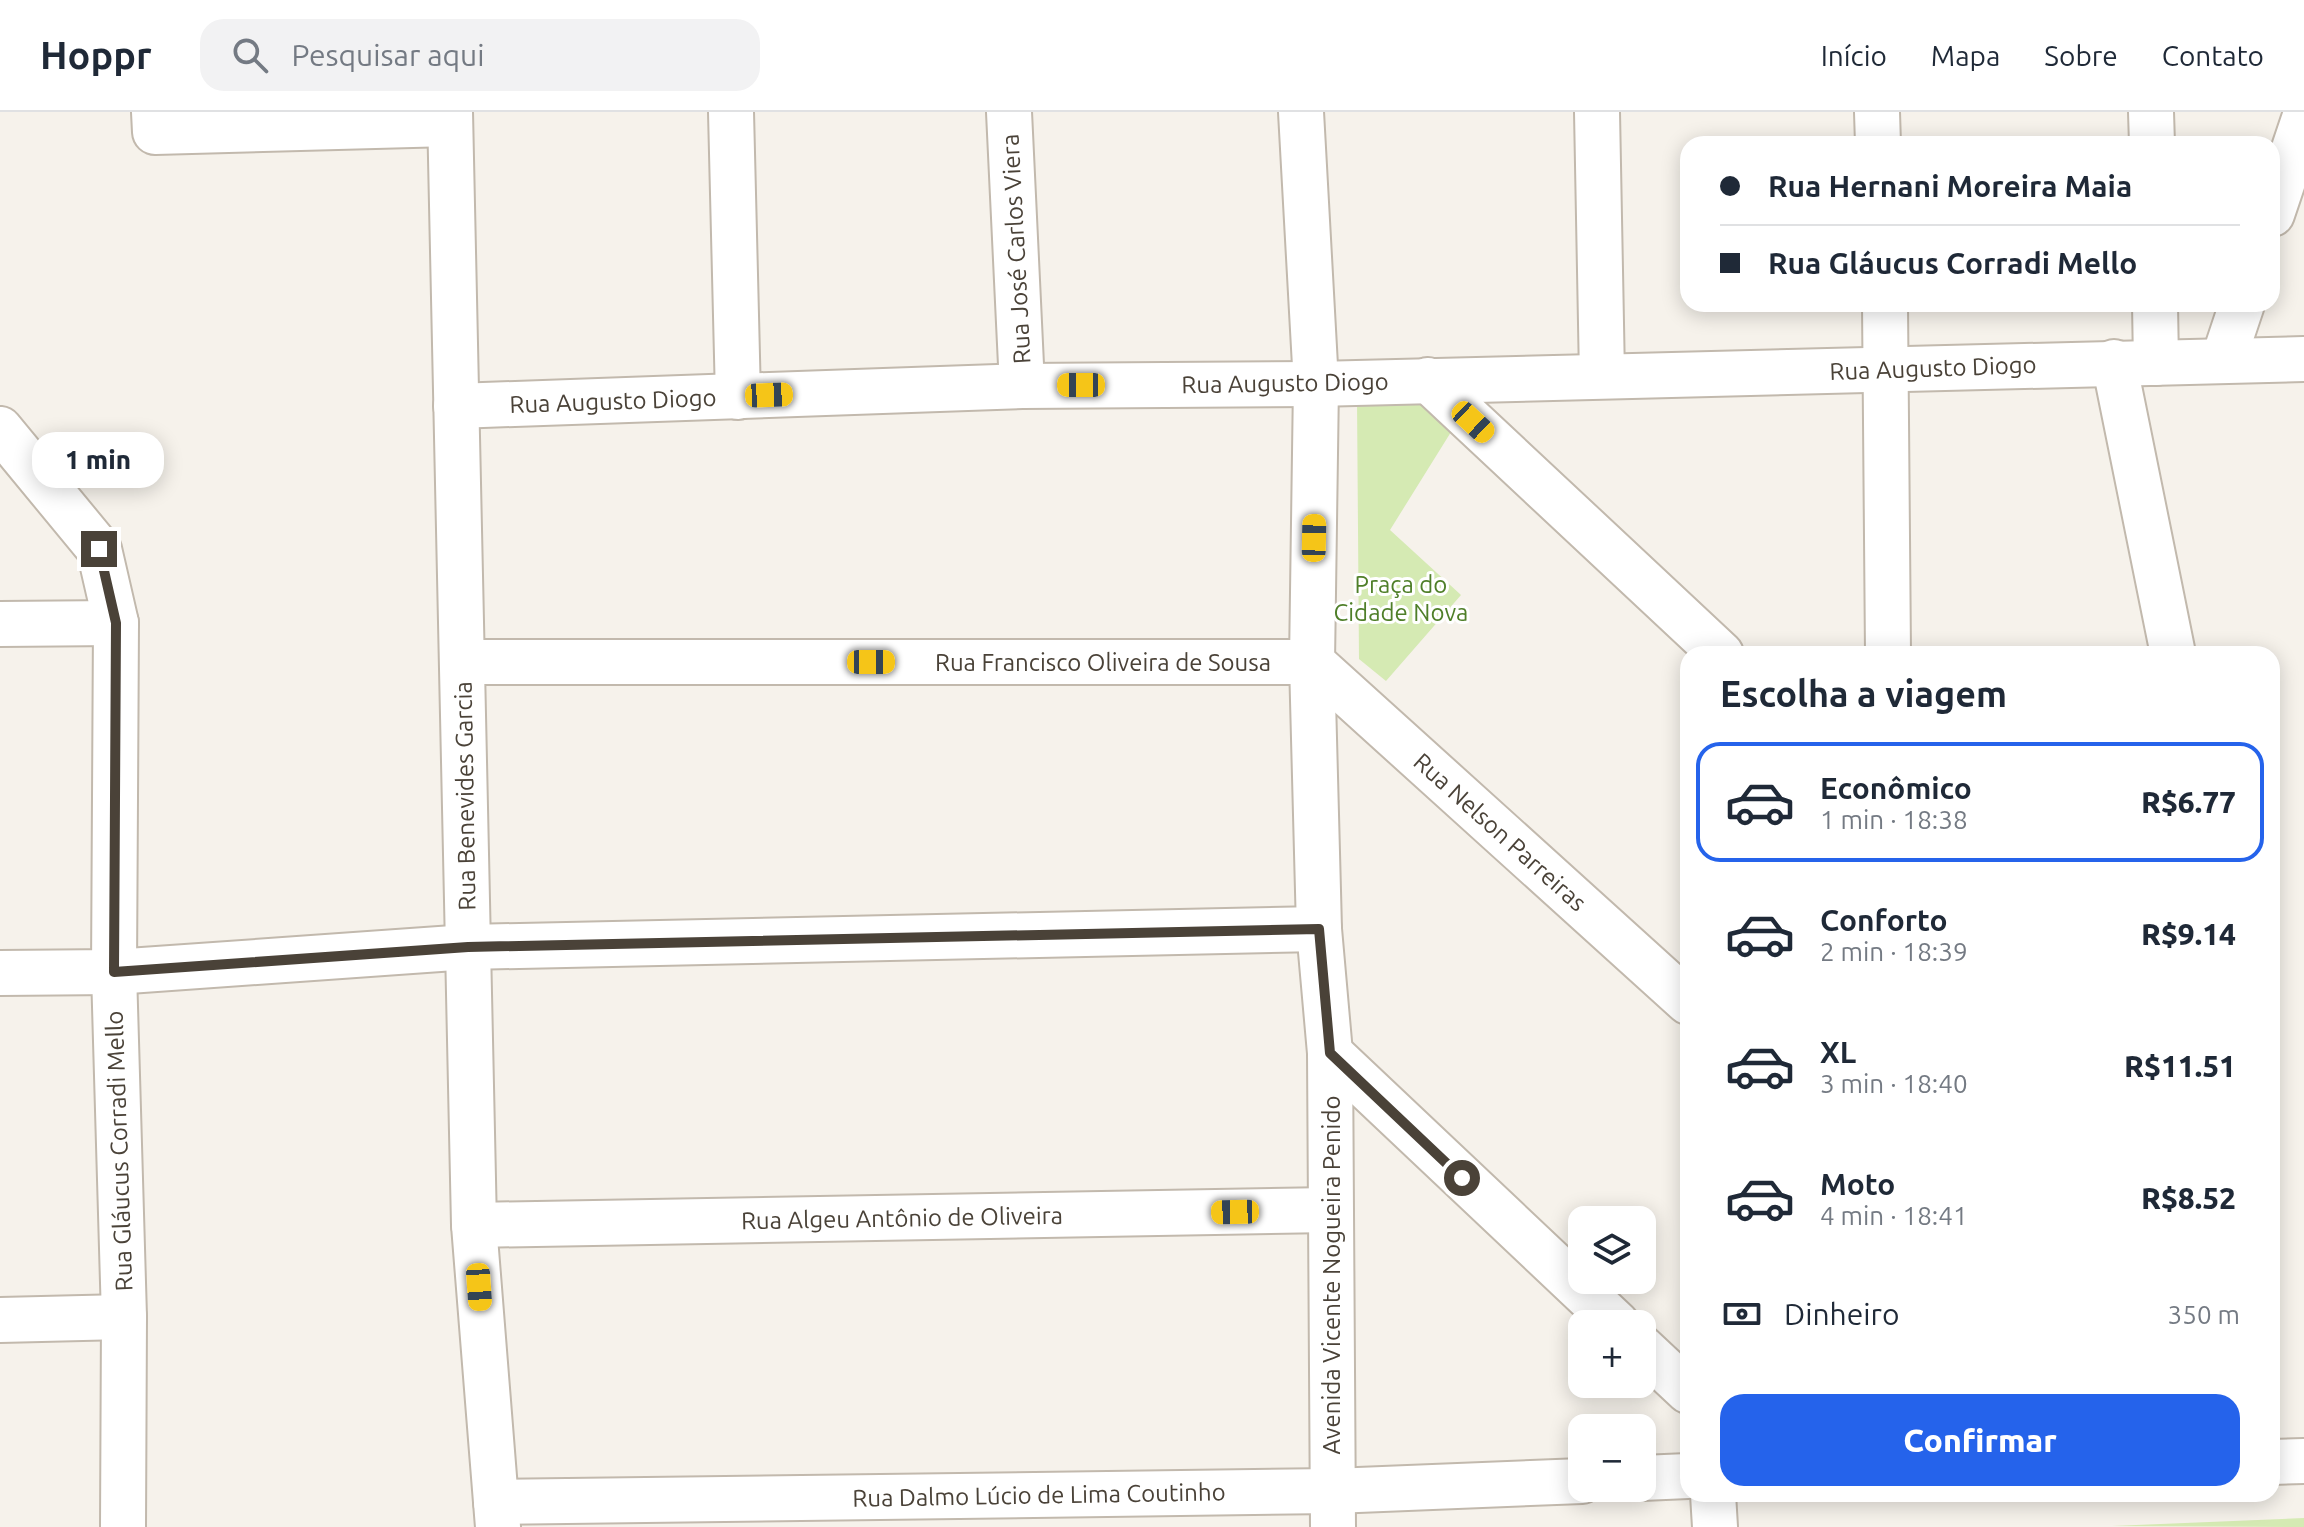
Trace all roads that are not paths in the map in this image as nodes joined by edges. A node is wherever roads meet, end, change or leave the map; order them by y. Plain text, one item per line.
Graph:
1 (731, 112) edge
2 (1009, 112) edge
3 (1301, 112) edge
4 (1597, 112) edge
5 (1877, 112) edge
6 (2151, 112) edge
7 (450, 118) edge
8 (2304, 119) edge
9 (155, 122) edge
10 (1878, 136) edge
11 (2152, 136) edge
12 (2280, 190) edge
13 (1885, 312) edge
14 (2152, 312) edge
15 (2239, 312) edge
16 (2304, 359) edge
17 (2223, 361) junction
18 (2135, 363) junction
19 (1888, 370) junction
20 (1602, 376) junction
21 (1428, 380) junction
22 (1316, 384) junction
23 (1022, 386) junction
24 (738, 397) junction
25 (456, 406) junction
26 (0, 429) edge
27 (116, 623) junction
28 (0, 624) edge
29 (1712, 646) edge
30 (1888, 646) edge
31 (2172, 646) edge
32 (462, 662) junction
33 (1312, 662) junction
34 (1319, 929) junction
35 (468, 947) junction
36 (114, 972) junction
37 (0, 973) edge
38 (1680, 995) edge
39 (1330, 1053) junction
40 (1330, 1210) junction
41 (474, 1225) junction
42 (1602, 1310) edge
43 (124, 1317) junction
44 (0, 1320) edge
45 (1656, 1361) edge
46 (1680, 1384) edge
47 (2304, 1461) edge
48 (2280, 1462) edge
49 (1680, 1476) edge
50 (1656, 1477) edge
51 (1568, 1483) edge
52 (1713, 1502) edge
53 (1333, 1509) edge
54 (497, 1515) edge
55 (123, 1527) edge
56 (1715, 1527) edge

1 - 24 street
2 - 23 street, Rua José Carlos Viera
3 - 22 street, Avenida Vicente Nogueira Penido
4 - 20 street
5 - 10 street
6 - 11 street
7 - 9 street
7 - 25 street, Rua Benevides Garcia
8 - 12 street
13 - 19 street
14 - 18 street
15 - 17 street
16 - 17 street, Rua Augusto Diogo
17 - 18 street, Rua Augusto Diogo
18 - 19 street, Rua Augusto Diogo
18 - 31 street
19 - 20 street, Rua Augusto Diogo
19 - 30 street
20 - 21 street, Rua Augusto Diogo
21 - 22 street, Rua Augusto Diogo
21 - 29 street
22 - 23 street, Rua Augusto Diogo
22 - 33 street, Avenida Vicente Nogueira Penido
23 - 24 street, Rua Augusto Diogo
24 - 25 street, Rua Augusto Diogo
25 - 32 street, Rua Benevides Garcia
26 - 27 street, Rua Gláucus Corradi Mello
27 - 28 street
27 - 36 street, Rua Gláucus Corradi Mello
32 - 33 street, Rua Francisco Oliveira de Sousa
32 - 35 street, Rua Benevides Garcia
33 - 34 street, Avenida Vicente Nogueira Penido
33 - 38 street, Rua Nelson Parreiras
34 - 35 street
34 - 39 street, Avenida Vicente Nogueira Penido
35 - 36 street
35 - 41 street, Rua Benevides Garcia
36 - 37 street
36 - 43 street, Rua Gláucus Corradi Mello
39 - 40 street, Avenida Vicente Nogueira Penido
39 - 42 street
40 - 41 street, Rua Algeu Antônio de Oliveira
40 - 53 street, Avenida Vicente Nogueira Penido
41 - 54 street, Rua Benevides Garcia
43 - 44 street
43 - 55 street, Rua Gláucus Corradi Mello
45 - 46 street
47 - 48 street
49 - 50 street
51 - 53 street, Rua Dalmo Lúcio de Lima Coutinho
52 - 56 street
53 - 54 street, Rua Dalmo Lúcio de Lima Coutinho

